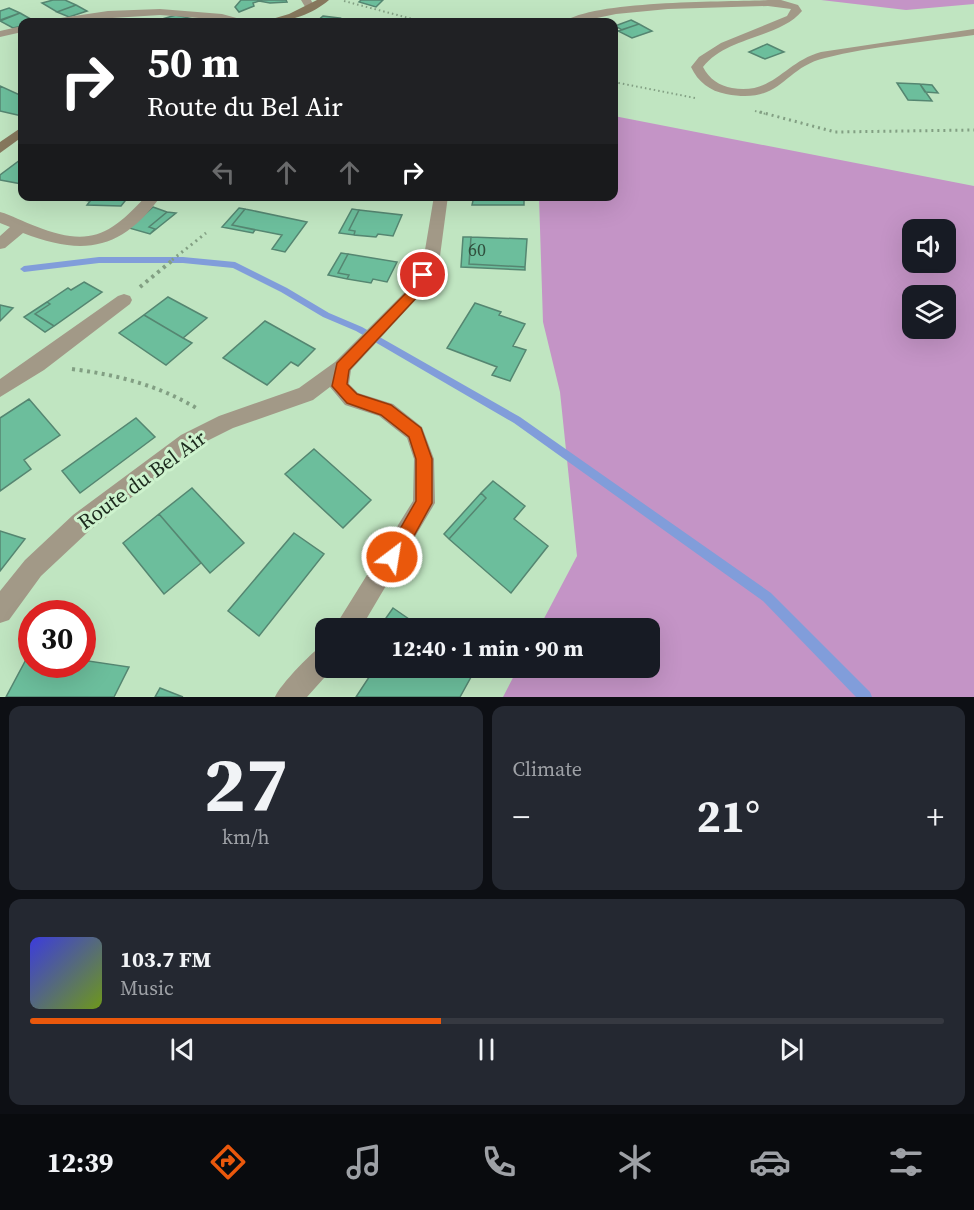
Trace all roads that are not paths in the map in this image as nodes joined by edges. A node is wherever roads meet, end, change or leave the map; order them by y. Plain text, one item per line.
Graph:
1 (324, 0) edge
2 (308, 4) edge
3 (74, 18) edge
4 (224, 18) edge
5 (276, 18) edge
6 (587, 18) edge
7 (18, 30) edge
8 (974, 32) edge
9 (0, 34) edge
10 (18, 134) edge
11 (0, 149) edge
12 (149, 201) edge
13 (440, 201) edge
14 (0, 217) edge
15 (21, 226) junction
16 (0, 244) edge
17 (124, 300) dead end
18 (342, 367) junction
19 (0, 389) edge
20 (0, 611) edge
21 (354, 618) edge
22 (315, 671) edge
23 (288, 697) edge

1 - 2 street
2 - 5 street
3 - 4 street
6 - 8 street
7 - 9 street
10 - 11 street
12 - 15 street
13 - 18 street, Route du Bel Air
14 - 15 street
15 - 16 street
17 - 19 street
18 - 20 street, Route du Bel Air
18 - 21 street
22 - 23 street

